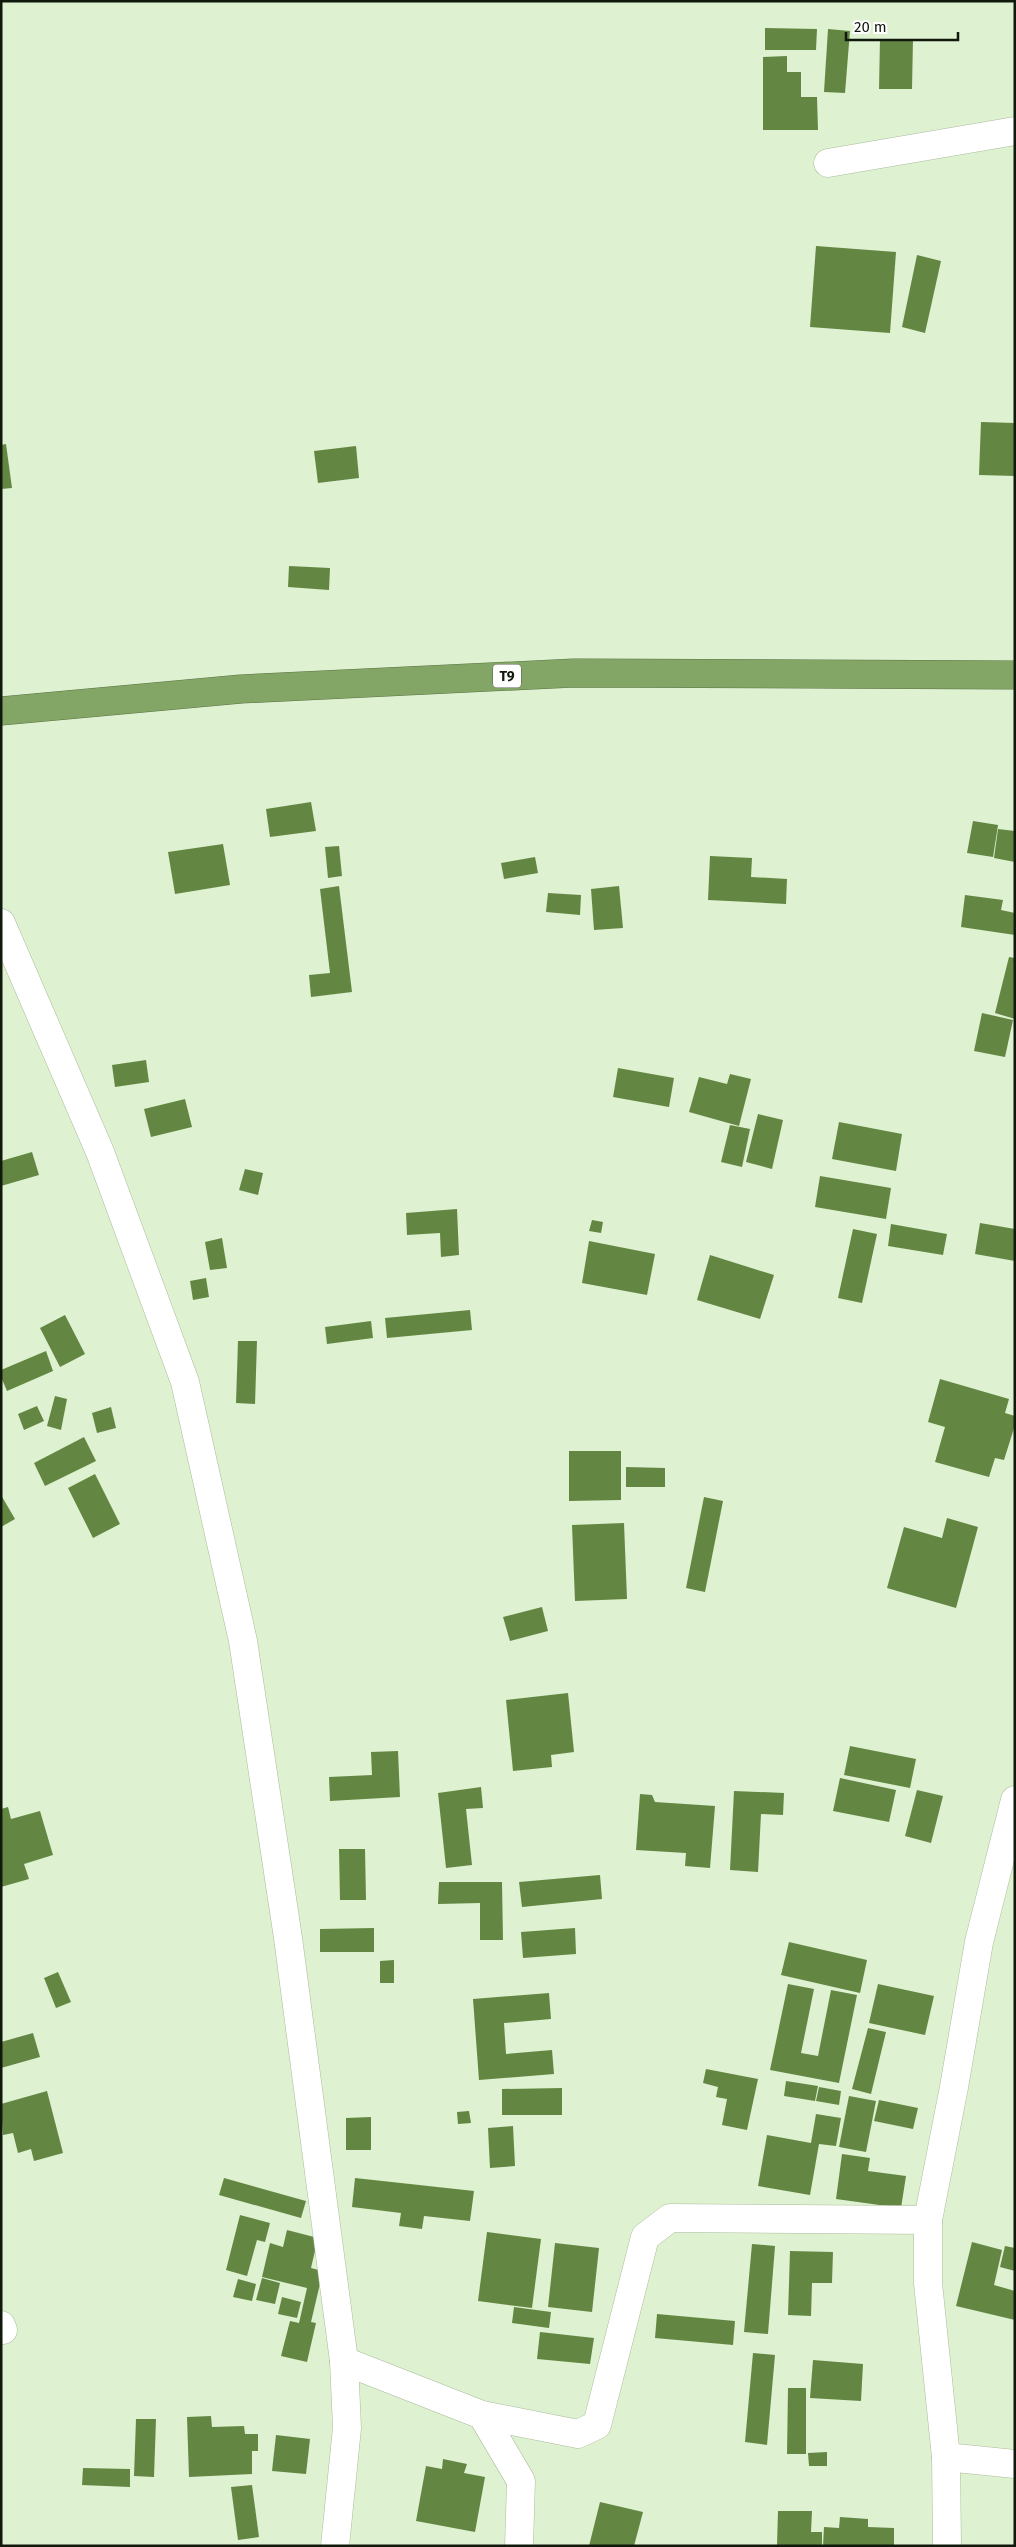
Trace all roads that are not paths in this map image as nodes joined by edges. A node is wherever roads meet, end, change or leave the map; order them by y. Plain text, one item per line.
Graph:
1 (1015, 131) edge
2 (828, 163) dead end
3 (1015, 676) edge
4 (1, 711) edge
5 (1, 923) edge
6 (1015, 1800) edge
7 (1010, 1843) edge
8 (928, 2220) junction
9 (344, 2361) junction
10 (482, 2415) junction
11 (946, 2457) junction
12 (1015, 2464) edge
13 (335, 2546) edge
14 (519, 2546) edge
15 (947, 2546) edge

1 - 2 street
3 - 4 highway, T9
5 - 9 street
6 - 7 street
7 - 8 street
8 - 10 street
8 - 11 street
9 - 10 street
9 - 13 street
10 - 14 street
11 - 12 street
11 - 15 street

